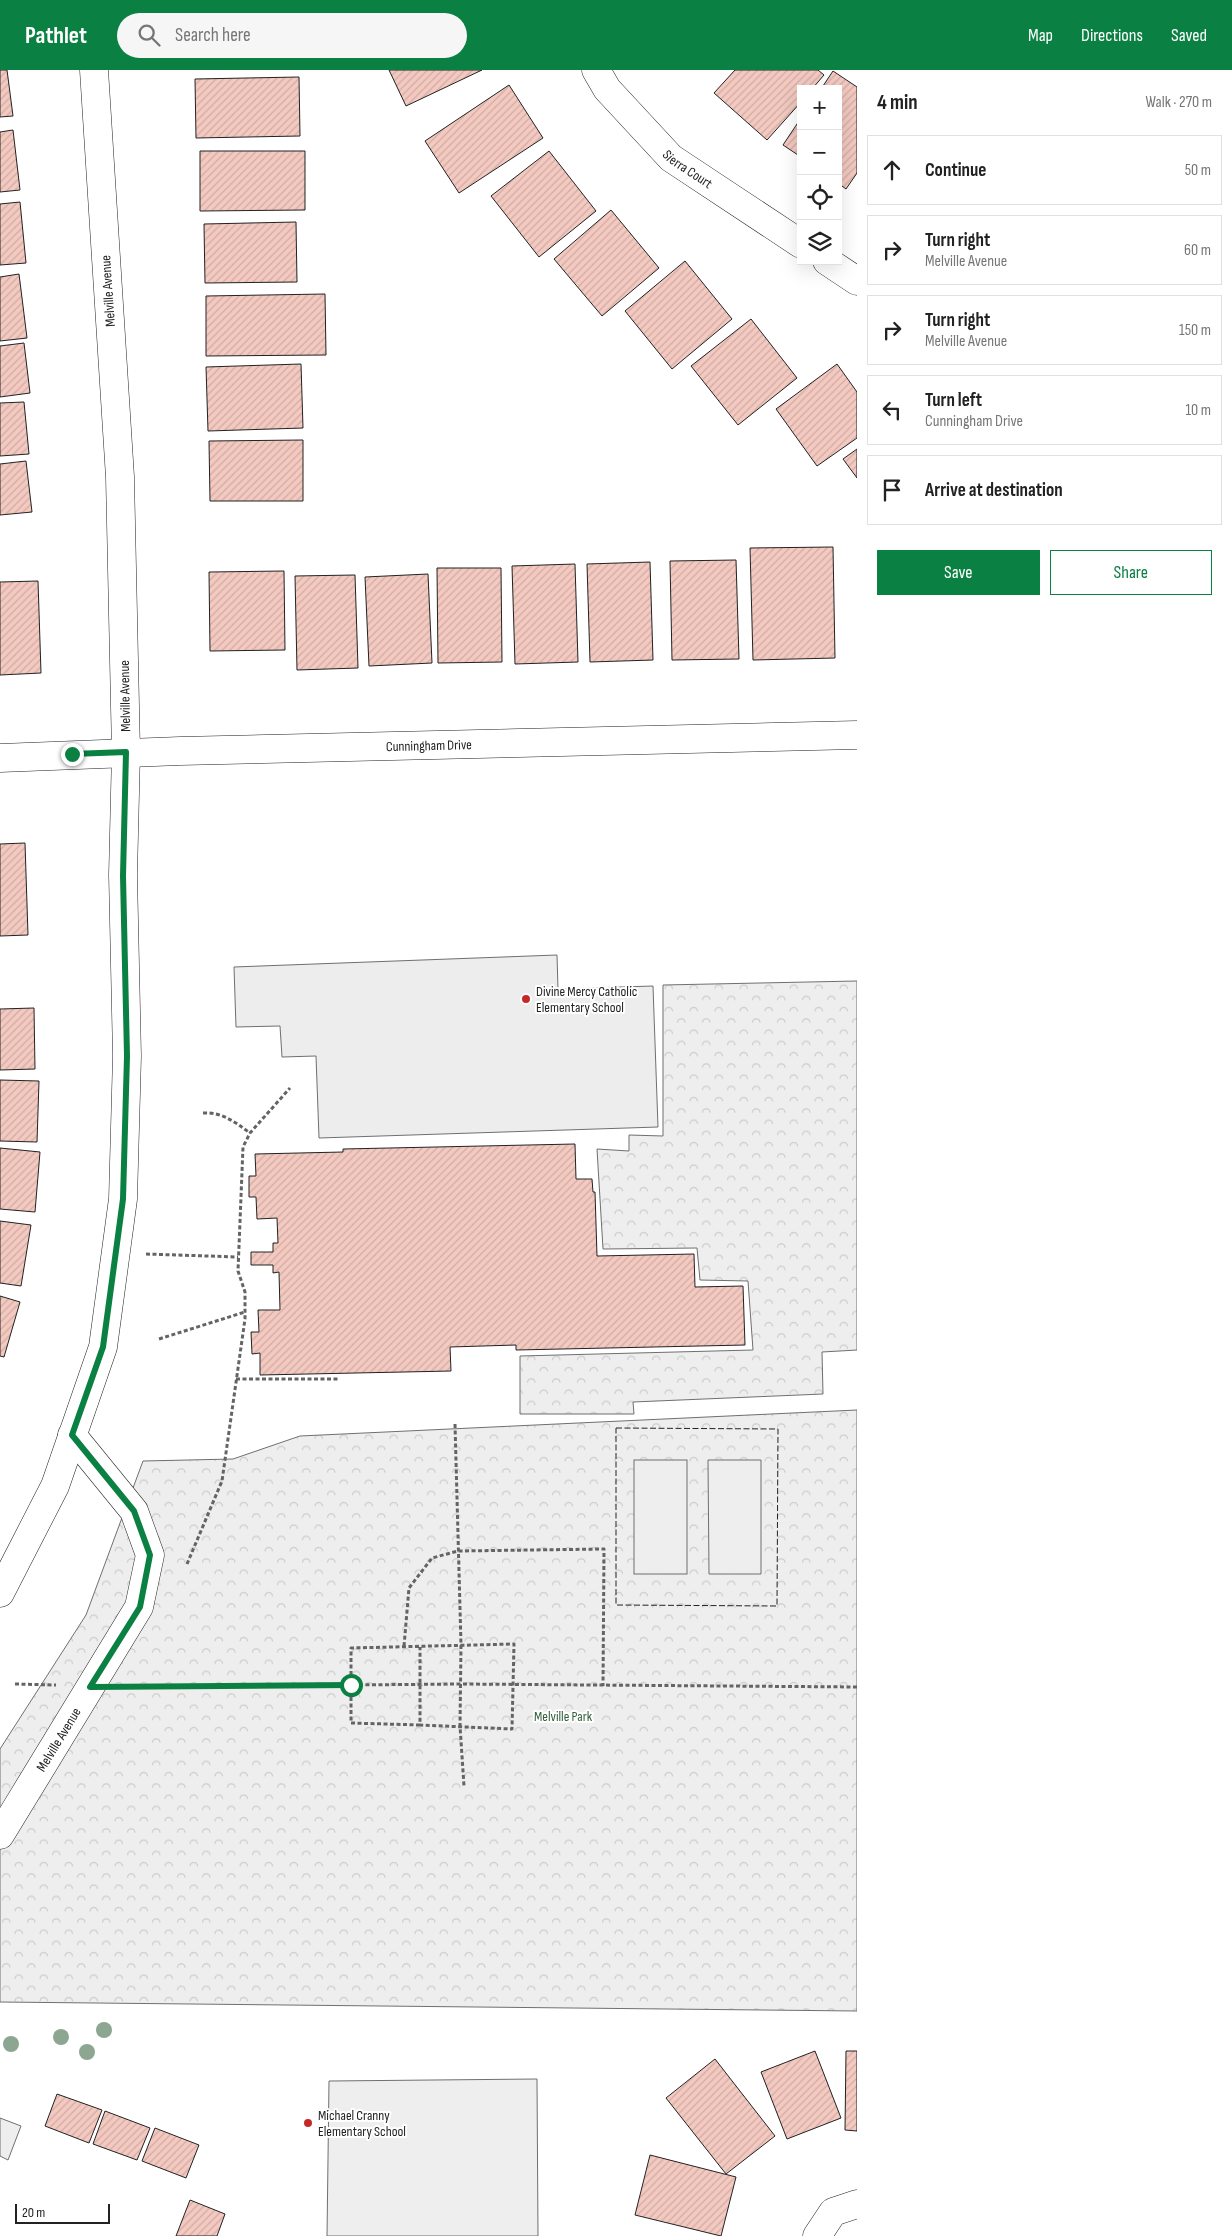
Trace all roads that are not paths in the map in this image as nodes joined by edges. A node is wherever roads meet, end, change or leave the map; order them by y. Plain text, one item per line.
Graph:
1 (94, 70) edge
2 (596, 70) edge
3 (797, 241) edge
4 (833, 265) edge
5 (857, 281) edge
6 (857, 736) edge
7 (126, 752) junction
8 (0, 758) edge
9 (72, 1435) junction
10 (0, 1593) edge
11 (0, 1835) edge
12 (857, 2204) edge
13 (817, 2236) edge

1 - 7 street, Melville Avenue
2 - 3 street, Sierra Court
4 - 5 street
6 - 7 street, Cunningham Drive
7 - 8 street, Cunningham Drive
7 - 9 street, Melville Avenue
9 - 10 street, Melville Avenue
9 - 11 street, Melville Avenue
12 - 13 street

